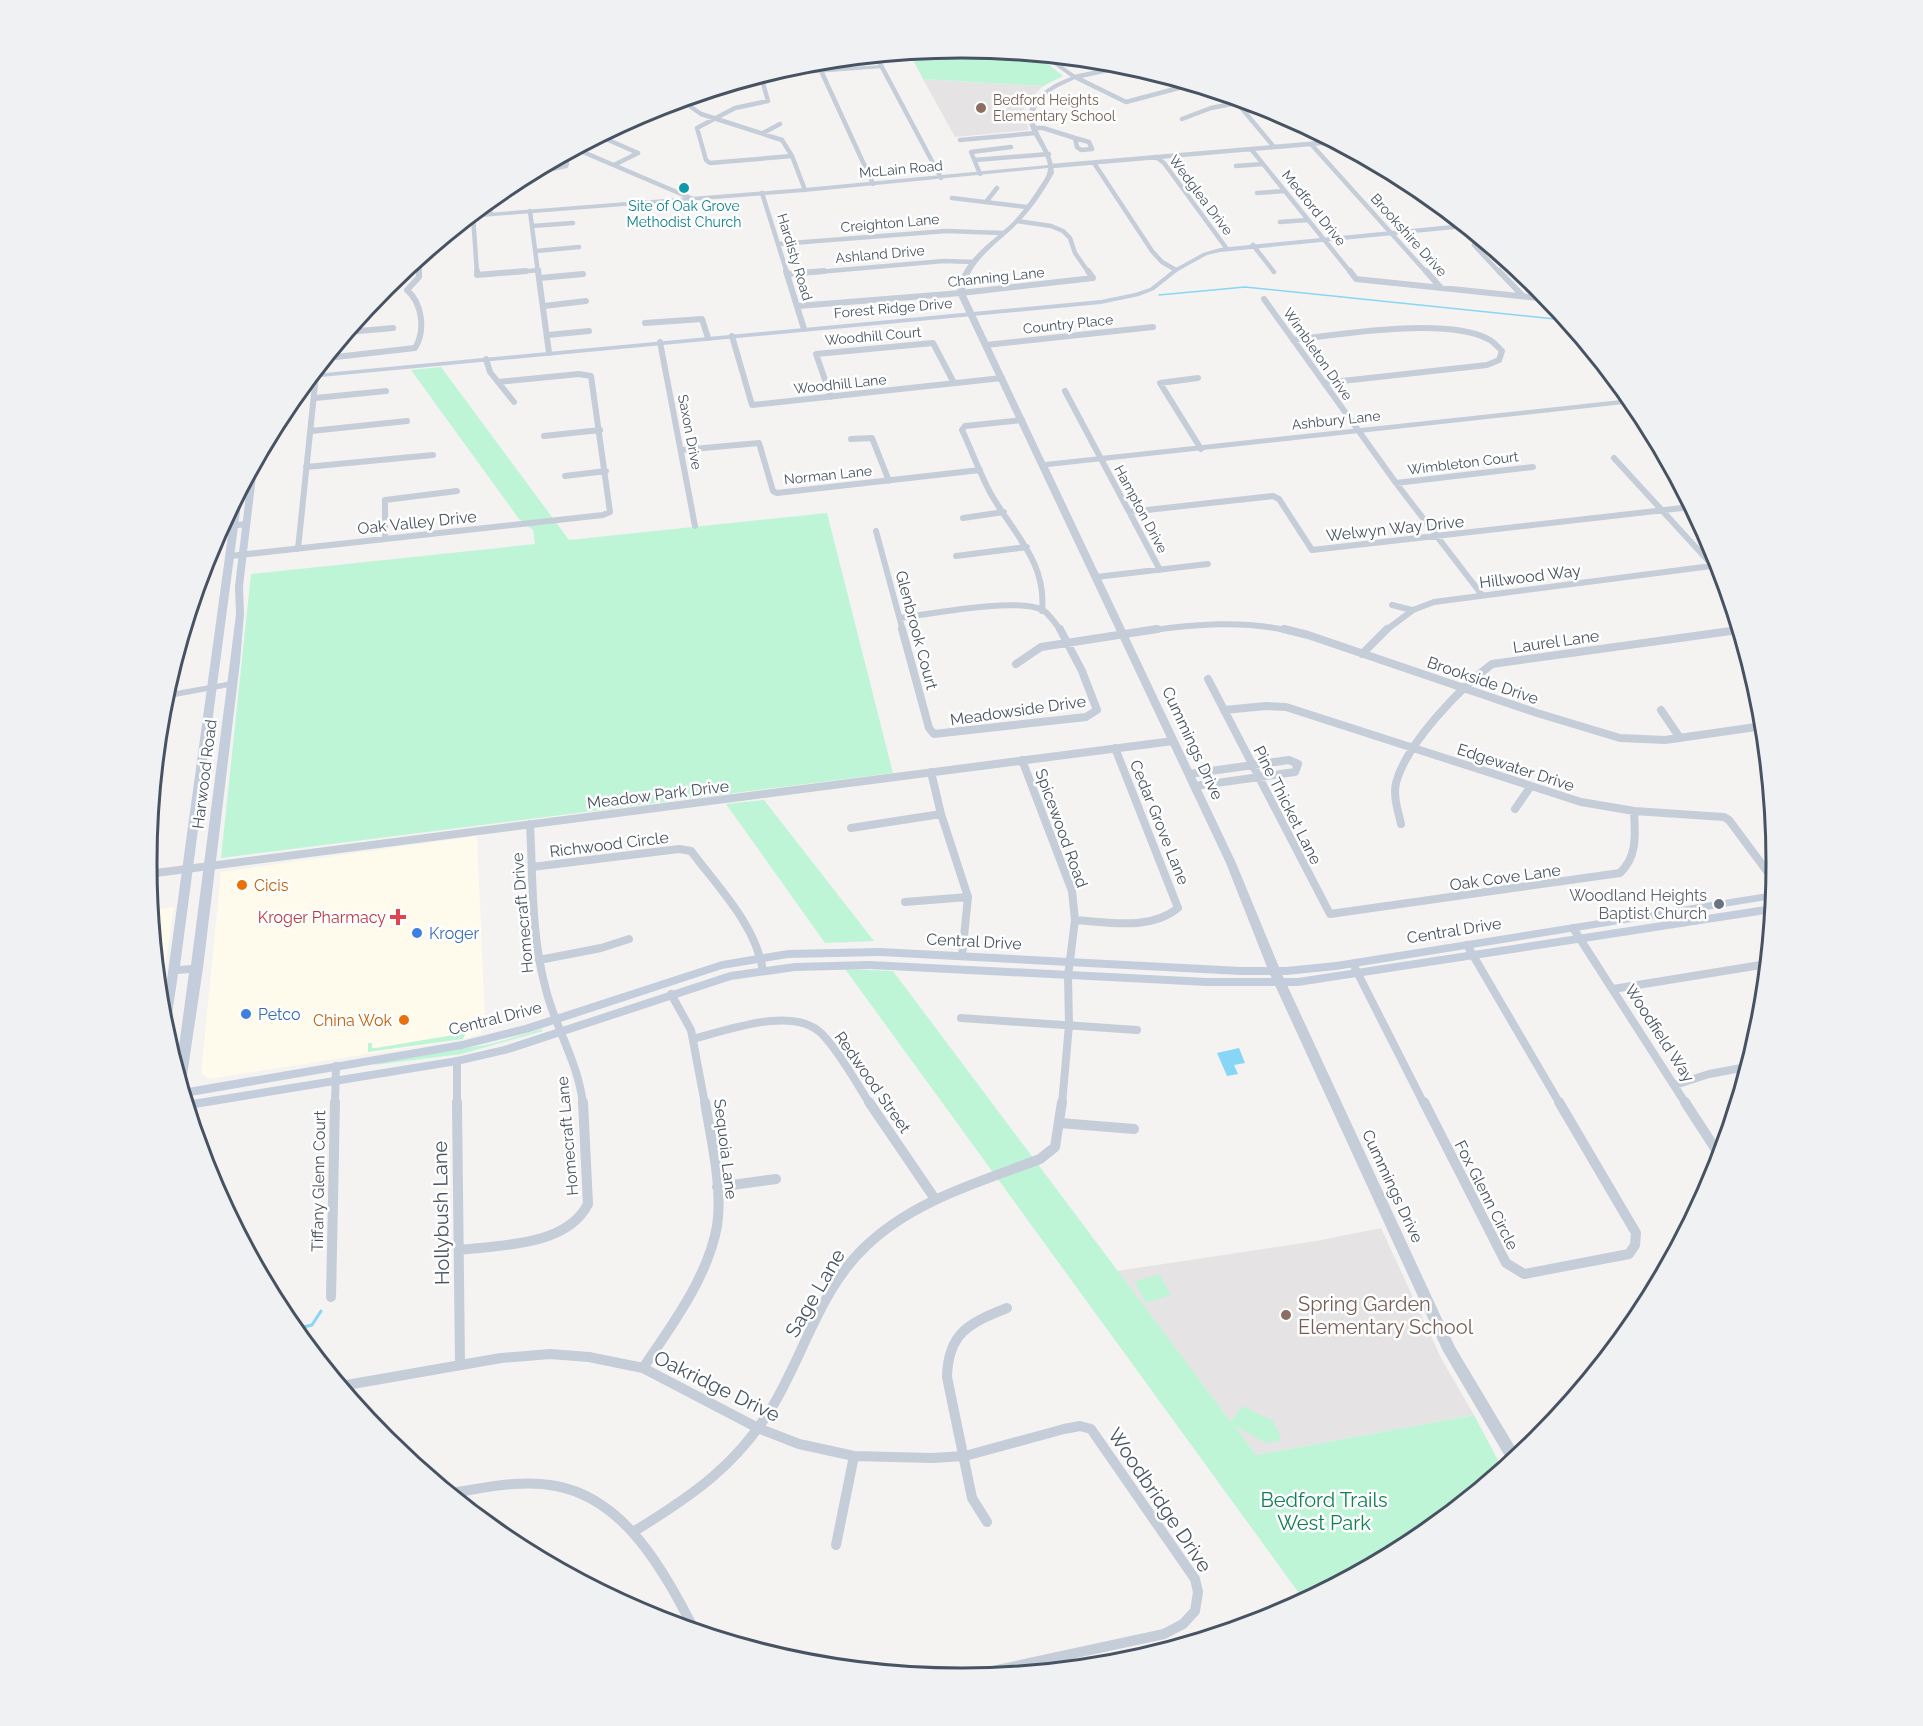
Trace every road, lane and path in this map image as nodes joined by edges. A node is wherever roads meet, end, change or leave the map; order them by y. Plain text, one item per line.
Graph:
1 (879, 63) edge
2 (1056, 64) edge
3 (881, 67) junction
4 (821, 71) edge
5 (823, 71) edge
6 (1102, 71) edge
7 (1075, 77) junction
8 (763, 84) edge
9 (1178, 88) edge
10 (1229, 105) edge
11 (691, 106) edge
12 (1243, 110) edge
13 (713, 118) junction
14 (1182, 119) dead end
15 (780, 124) dead end
16 (1035, 130) junction
17 (763, 133) junction
18 (1075, 138) dead end
19 (608, 140) edge
20 (960, 140) dead end
21 (1008, 141) dead end
22 (1321, 143) edge
23 (1311, 144) junction
24 (1011, 147) junction
25 (1274, 147) junction
26 (1251, 149) junction
27 (584, 152) edge
28 (1049, 154) junction
29 (792, 156) junction
30 (1016, 157) junction
31 (1156, 157) junction
32 (975, 160) junction
33 (566, 162) edge
34 (1094, 163) junction
35 (1263, 164) junction
36 (615, 165) junction
37 (1052, 166) junction
38 (1236, 166) dead end
39 (554, 169) edge
40 (980, 174) junction
41 (941, 178) junction
42 (873, 184) junction
43 (997, 188) dead end
44 (805, 190) junction
45 (1285, 191) junction
46 (762, 193) junction
47 (1257, 193) dead end
48 (952, 198) dead end
49 (693, 199) junction
50 (986, 202) junction
51 (1027, 207) junction
52 (530, 211) junction
53 (487, 214) edge
54 (491, 214) joint
55 (1307, 220) junction
56 (1017, 221) junction
57 (1280, 222) dead end
58 (573, 223) dead end
59 (473, 224) edge
60 (532, 226) junction
61 (1453, 227) edge
62 (1003, 233) junction
63 (1391, 233) junction
64 (1323, 239) junction
65 (779, 244) junction
66 (1253, 245) junction
67 (1474, 245) dead end
68 (579, 247) dead end
69 (1227, 249) junction
70 (536, 251) junction
71 (974, 262) junction
72 (419, 269) edge
73 (539, 270) junction
74 (1176, 270) junction
75 (1274, 272) dead end
76 (584, 274) dead end
77 (788, 274) junction
78 (540, 278) junction
79 (1441, 288) junction
80 (961, 293) junction
81 (1523, 296) junction
82 (1533, 297) edge
83 (1264, 299) dead end
84 (586, 302) dead end
85 (544, 306) junction
86 (798, 306) junction
87 (970, 313) junction
88 (645, 323) dead end
89 (1153, 327) dead end
90 (393, 328) dead end
91 (804, 329) junction
92 (359, 331) edge
93 (588, 331) dead end
94 (548, 335) junction
95 (732, 336) junction
96 (708, 338) junction
97 (1293, 340) junction
98 (660, 342) junction
99 (986, 345) junction
100 (549, 353) junction
101 (337, 357) edge
102 (486, 359) junction
103 (321, 375) edge
104 (1002, 378) junction
105 (1198, 378) dead end
106 (498, 382) junction
107 (954, 383) junction
108 (1324, 383) junction
109 (314, 385) edge
110 (386, 391) dead end
111 (1065, 391) dead end
112 (831, 397) junction
113 (315, 398) junction
114 (514, 402) dead end
115 (1620, 402) edge
116 (1022, 420) junction
117 (407, 421) dead end
118 (600, 430) junction
119 (310, 431) junction
120 (1359, 432) junction
121 (544, 436) dead end
122 (851, 440) dead end
123 (1201, 449) junction
124 (682, 450) junction
125 (433, 455) dead end
126 (1614, 458) dead end
127 (1101, 459) junction
128 (1044, 465) junction
129 (306, 467) junction
130 (1533, 467) dead end
131 (980, 470) junction
132 (606, 471) junction
133 (565, 476) dead end
134 (889, 481) junction
135 (1396, 483) junction
136 (251, 488) edge
137 (457, 491) dead end
138 (1683, 508) edge
139 (1662, 510) junction
140 (1004, 512) junction
141 (1129, 512) junction
142 (235, 518) edge
143 (963, 518) dead end
144 (246, 524) junction
145 (234, 525) junction
146 (695, 526) dead end
147 (876, 531) dead end
148 (1438, 537) junction
149 (385, 539) junction
150 (1027, 547) junction
151 (298, 549) junction
152 (1705, 554) edge
153 (243, 555) junction
154 (230, 556) junction
155 (956, 556) dead end
156 (1208, 564) dead end
157 (1709, 567) edge
158 (1160, 570) junction
159 (1096, 577) junction
160 (1482, 595) junction
161 (1392, 605) dead end
162 (1042, 610) junction
163 (1412, 610) junction
164 (900, 618) junction
165 (1731, 631) edge
166 (1124, 635) junction
167 (1067, 642) junction
168 (1362, 654) junction
169 (1016, 664) dead end
170 (1208, 679) dead end
171 (232, 684) junction
172 (212, 687) junction
173 (1465, 688) junction
174 (175, 694) edge
175 (1224, 710) junction
176 (1661, 710) dead end
177 (1754, 727) edge
178 (934, 734) joint
179 (1680, 738) junction
180 (1173, 741) junction
181 (1115, 748) junction
182 (1413, 748) junction
183 (1023, 760) junction
184 (1252, 764) junction
185 (931, 772) junction
186 (1189, 774) junction
187 (1260, 777) junction
188 (1195, 786) junction
189 (1531, 786) junction
190 (1515, 809) dead end
191 (1634, 811) junction
192 (941, 814) junction
193 (530, 824) junction
194 (1401, 824) dead end
195 (851, 828) dead end
196 (210, 865) junction
197 (532, 867) junction
198 (188, 868) junction
199 (1766, 870) edge
200 (157, 873) edge
201 (1765, 896) edge
202 (968, 897) junction
203 (905, 902) dead end
204 (1764, 910) edge
205 (1327, 912) joint
206 (1075, 920) junction
207 (1573, 928) junction
208 (629, 939) dead end
209 (1581, 940) junction
210 (1467, 945) junction
211 (962, 956) junction
212 (1473, 956) junction
213 (761, 957) junction
214 (539, 960) junction
215 (1070, 963) junction
216 (1759, 965) edge
217 (196, 968) junction
218 (1355, 968) junction
219 (174, 971) junction
220 (763, 971) junction
221 (1068, 976) junction
222 (1277, 977) junction
223 (1613, 988) junction
224 (671, 994) junction
225 (169, 1003) edge
226 (961, 1018) dead end
227 (555, 1019) junction
228 (1069, 1025) junction
229 (1137, 1030) dead end
230 (561, 1033) junction
231 (693, 1039) junction
232 (457, 1061) junction
233 (182, 1064) edge
234 (336, 1066) junction
235 (1740, 1068) edge
236 (336, 1081) junction
237 (1676, 1085) junction
238 (191, 1092) edge
239 (195, 1105) edge
240 (1060, 1123) junction
241 (1134, 1129) dead end
242 (1714, 1146) edge
243 (776, 1179) dead end
244 (717, 1187) junction
245 (935, 1199) junction
246 (460, 1250) junction
247 (330, 1298) dead end
248 (1007, 1308) dead end
249 (460, 1365) junction
250 (643, 1368) junction
251 (350, 1384) edge
252 (1075, 1427) joint
253 (758, 1428) junction
254 (1510, 1451) edge
255 (854, 1456) junction
256 (965, 1456) junction
257 (460, 1492) edge
258 (987, 1522) dead end
259 (633, 1532) junction
260 (836, 1545) dead end
261 (689, 1619) edge
262 (1021, 1665) edge

1 - 3 street
2 - 7 street
3 - 5 street
3 - 41 street
4 - 42 street
6 - 7 street
7 - 9 street
7 - 16 street
8 - 13 street
10 - 14 street
11 - 13 street
12 - 25 street
13 - 17 street
13 - 29 street
15 - 17 street
16 - 18 street
16 - 20 street
16 - 28 street
17 - 29 street
19 - 36 street
21 - 24 street
22 - 23 street, McLain Road
23 - 25 street, McLain Road
23 - 63 street, Brookshire Drive
24 - 30 street
24 - 32 street
25 - 26 street, McLain Road
26 - 31 street, McLain Road
26 - 35 street, Medford Drive
27 - 36 street
28 - 30 street
28 - 37 street
29 - 44 street
30 - 32 street
31 - 34 street, McLain Road
31 - 69 street, Wedglea Drive
32 - 40 street
33 - 39 street
34 - 37 street, McLain Road
34 - 74 street
35 - 38 street
35 - 45 street, Medford Drive
36 - 49 street
37 - 40 street, McLain Road
37 - 51 street
40 - 41 street, McLain Road
41 - 42 street, McLain Road
42 - 44 street, McLain Road
43 - 50 street
44 - 46 street, McLain Road
45 - 47 street
45 - 55 street, Medford Drive
46 - 49 street, McLain Road
46 - 65 street, Hardisty Road
48 - 50 street
49 - 52 street, McLain Road
50 - 51 street
51 - 56 street
52 - 54 street, McLain Road
52 - 60 street
53 - 54 street, McLain Road
55 - 57 street
55 - 64 street, Medford Drive
56 - 62 street
56 - 80 street, Channing Lane
58 - 60 street
59 - 73 street
60 - 70 street
61 - 63 main road, Forest Ridge Drive
62 - 65 street, Creighton Lane
62 - 71 street
63 - 64 main road, Forest Ridge Drive
63 - 79 street, Brookshire Drive
64 - 66 main road, Forest Ridge Drive
64 - 79 street, Medford Drive
65 - 77 street, Hardisty Road
66 - 69 main road, Forest Ridge Drive
66 - 75 street
67 - 81 street
68 - 70 street
69 - 74 main road, Forest Ridge Drive
70 - 73 street
71 - 77 street, Ashland Drive
71 - 80 street
72 - 101 street
73 - 78 street
74 - 87 main road, Forest Ridge Drive
76 - 78 street
77 - 86 street, Hardisty Road
78 - 85 street
79 - 81 street
80 - 86 street, Channing Lane
80 - 87 street, Cummings Drive
81 - 82 street
83 - 97 street, Wimbleton Drive
84 - 85 street
85 - 94 street
86 - 91 street, Hardisty Road
87 - 91 main road, Forest Ridge Drive
87 - 99 street, Cummings Drive
88 - 96 street
89 - 99 street, Country Place
90 - 92 street
91 - 95 main road, Forest Ridge Drive
93 - 94 street
94 - 100 street
95 - 96 main road, Forest Ridge Drive
95 - 112 street, Woodhill Lane
96 - 98 main road, Forest Ridge Drive
97 - 108 street, Wimbleton Drive
97 - 108 street
98 - 100 main road, Forest Ridge Drive
98 - 124 street, Saxon Drive
99 - 104 street, Cummings Drive
100 - 102 main road, Forest Ridge Drive
102 - 103 main road, Forest Ridge Drive
102 - 106 street
104 - 107 street, Woodhill Lane
104 - 116 street, Cummings Drive
105 - 123 street
106 - 114 street
106 - 118 street
107 - 112 street, Woodhill Lane
107 - 112 street, Woodhill Court
108 - 120 street, Wimbleton Drive
109 - 113 street
110 - 113 street
111 - 127 street, Hampton Drive
113 - 119 street
115 - 120 street, Ashbury Lane
116 - 128 street, Cummings Drive
116 - 131 street
117 - 119 street
118 - 121 street
118 - 132 street
119 - 129 street
120 - 123 street, Ashbury Lane
120 - 135 street, Wimbleton Drive
122 - 134 street
123 - 127 street, Ashbury Lane
124 - 134 street, Norman Lane
124 - 146 street, Saxon Drive
125 - 129 street
126 - 139 street
127 - 128 street, Ashbury Lane
127 - 141 street, Hampton Drive
128 - 159 street, Cummings Drive
129 - 151 street
130 - 135 street, Wimbleton Court
131 - 134 street, Norman Lane
131 - 140 street
132 - 133 street
132 - 149 street, Oak Valley Drive
135 - 148 street, Wimbleton Drive
136 - 144 main road, Harwood Road
137 - 149 street
138 - 139 street, Welwyn Way Drive
139 - 148 street, Welwyn Way Drive
139 - 152 street
140 - 143 street
140 - 150 street
141 - 148 street, Welwyn Way Drive
141 - 158 street, Hampton Drive
142 - 145 main road, Harwood Road
144 - 145 street
144 - 153 main road, Harwood Road
145 - 154 main road, Harwood Road
147 - 164 street, Glenbrook Court
148 - 160 street, Wimbleton Drive
149 - 151 street, Oak Valley Drive
150 - 155 street
150 - 162 street
151 - 153 street, Oak Valley Drive
153 - 154 street, Oak Valley Drive
153 - 171 main road, Harwood Road
154 - 172 main road, Harwood Road
156 - 158 street
157 - 160 street, Hillwood Way
158 - 159 street
159 - 166 street, Cummings Drive
160 - 163 street, Hillwood Way
161 - 163 street
162 - 164 street
162 - 167 street, Meadowside Drive
163 - 168 street, Hillwood Way
164 - 178 street, Glenbrook Court
165 - 173 street, Laurel Lane
166 - 167 street, Brookside Drive
166 - 168 street, Brookside Drive
166 - 180 street, Cummings Drive
167 - 169 street, Brookside Drive
167 - 178 street, Meadowside Drive
168 - 173 street, Brookside Drive
170 - 175 street, Pine Thicket Lane
171 - 172 street
171 - 196 main road, Harwood Road
172 - 174 street
172 - 198 main road, Harwood Road
173 - 179 street, Brookside Drive
173 - 182 street, Laurel Lane
175 - 182 street, Edgewater Drive
175 - 184 street, Pine Thicket Lane
176 - 179 street
177 - 179 street, Brookside Drive
180 - 181 street, Meadow Park Drive
180 - 186 street, Cummings Drive
181 - 183 street, Meadow Park Drive
181 - 206 street, Cedar Grove Lane
182 - 189 street, Edgewater Drive
182 - 194 street, Laurel Lane
183 - 185 street, Meadow Park Drive
183 - 206 street, Spicewood Road
184 - 186 street
184 - 187 street, Pine Thicket Lane
184 - 187 street
185 - 192 street
185 - 193 street, Meadow Park Drive
186 - 188 street, Cummings Drive
187 - 188 street
187 - 205 street, Pine Thicket Lane
188 - 222 street, Cummings Drive
189 - 190 street
189 - 191 street, Edgewater Drive
191 - 199 street, Edgewater Drive
191 - 205 street, Oak Cove Lane
192 - 195 street
192 - 202 street
193 - 196 street, Meadow Park Drive
193 - 197 street, Homecraft Drive
196 - 198 street, Meadow Park Drive
196 - 217 main road, Harwood Road
197 - 213 street, Richwood Circle
197 - 214 street, Homecraft Drive
198 - 200 street, Meadow Park Drive
198 - 219 main road, Harwood Road
201 - 207 main road, Central Drive
202 - 203 street
202 - 211 street
204 - 209 main road, Central Drive
206 - 215 street, Spicewood Road
207 - 209 street, Woodfield Way
207 - 210 main road, Central Drive
208 - 214 street
209 - 212 main road, Central Drive
209 - 223 street, Woodfield Way
210 - 212 street, Fox Glenn Circle
210 - 218 main road, Central Drive
211 - 213 main road, Central Drive
211 - 215 main road, Central Drive
212 - 218 main road, Central Drive
212 - 218 street, Fox Glenn Circle
213 - 220 street, Richwood Circle
213 - 227 main road, Central Drive
214 - 227 street, Homecraft Drive
215 - 221 street, Spicewood Road
215 - 222 main road, Central Drive
216 - 223 street
217 - 219 main road
217 - 233 main road, Harwood Road
218 - 222 main road, Central Drive
219 - 225 main road, Harwood Road
220 - 221 main road, Central Drive
220 - 224 main road, Central Drive
221 - 222 main road, Central Drive
221 - 228 street, Sage Lane
222 - 254 street, Cummings Drive
223 - 237 street, Woodfield Way
224 - 230 main road, Central Drive
224 - 231 street, Sequoia Lane
226 - 228 street
227 - 230 street, Homecraft Drive
227 - 234 main road, Central Drive
228 - 229 street
228 - 240 street, Sage Lane
230 - 232 main road, Central Drive
230 - 246 street, Homecraft Lane
231 - 244 street, Sequoia Lane
231 - 245 street, Redwood Street
232 - 236 main road, Central Drive
232 - 246 street, Hollybush Lane
234 - 236 street, Tiffany Glenn Court
234 - 238 main road, Central Drive
235 - 237 street
236 - 239 main road, Central Drive
236 - 247 street, Tiffany Glenn Court
237 - 242 street, Woodfield Way
240 - 241 street
240 - 245 street, Sage Lane
243 - 244 street
244 - 250 street, Sequoia Lane
245 - 253 street, Sage Lane
246 - 249 street, Hollybush Lane
248 - 256 street
249 - 250 street, Oakridge Drive
249 - 251 street, Oakridge Drive
250 - 253 street, Oakridge Drive
252 - 256 street, Oakridge Drive
252 - 262 street, Woodbridge Drive
253 - 255 street, Oakridge Drive
253 - 259 street, Sage Lane
255 - 256 street, Oakridge Drive
255 - 260 street
256 - 258 street
257 - 259 street
259 - 261 street

